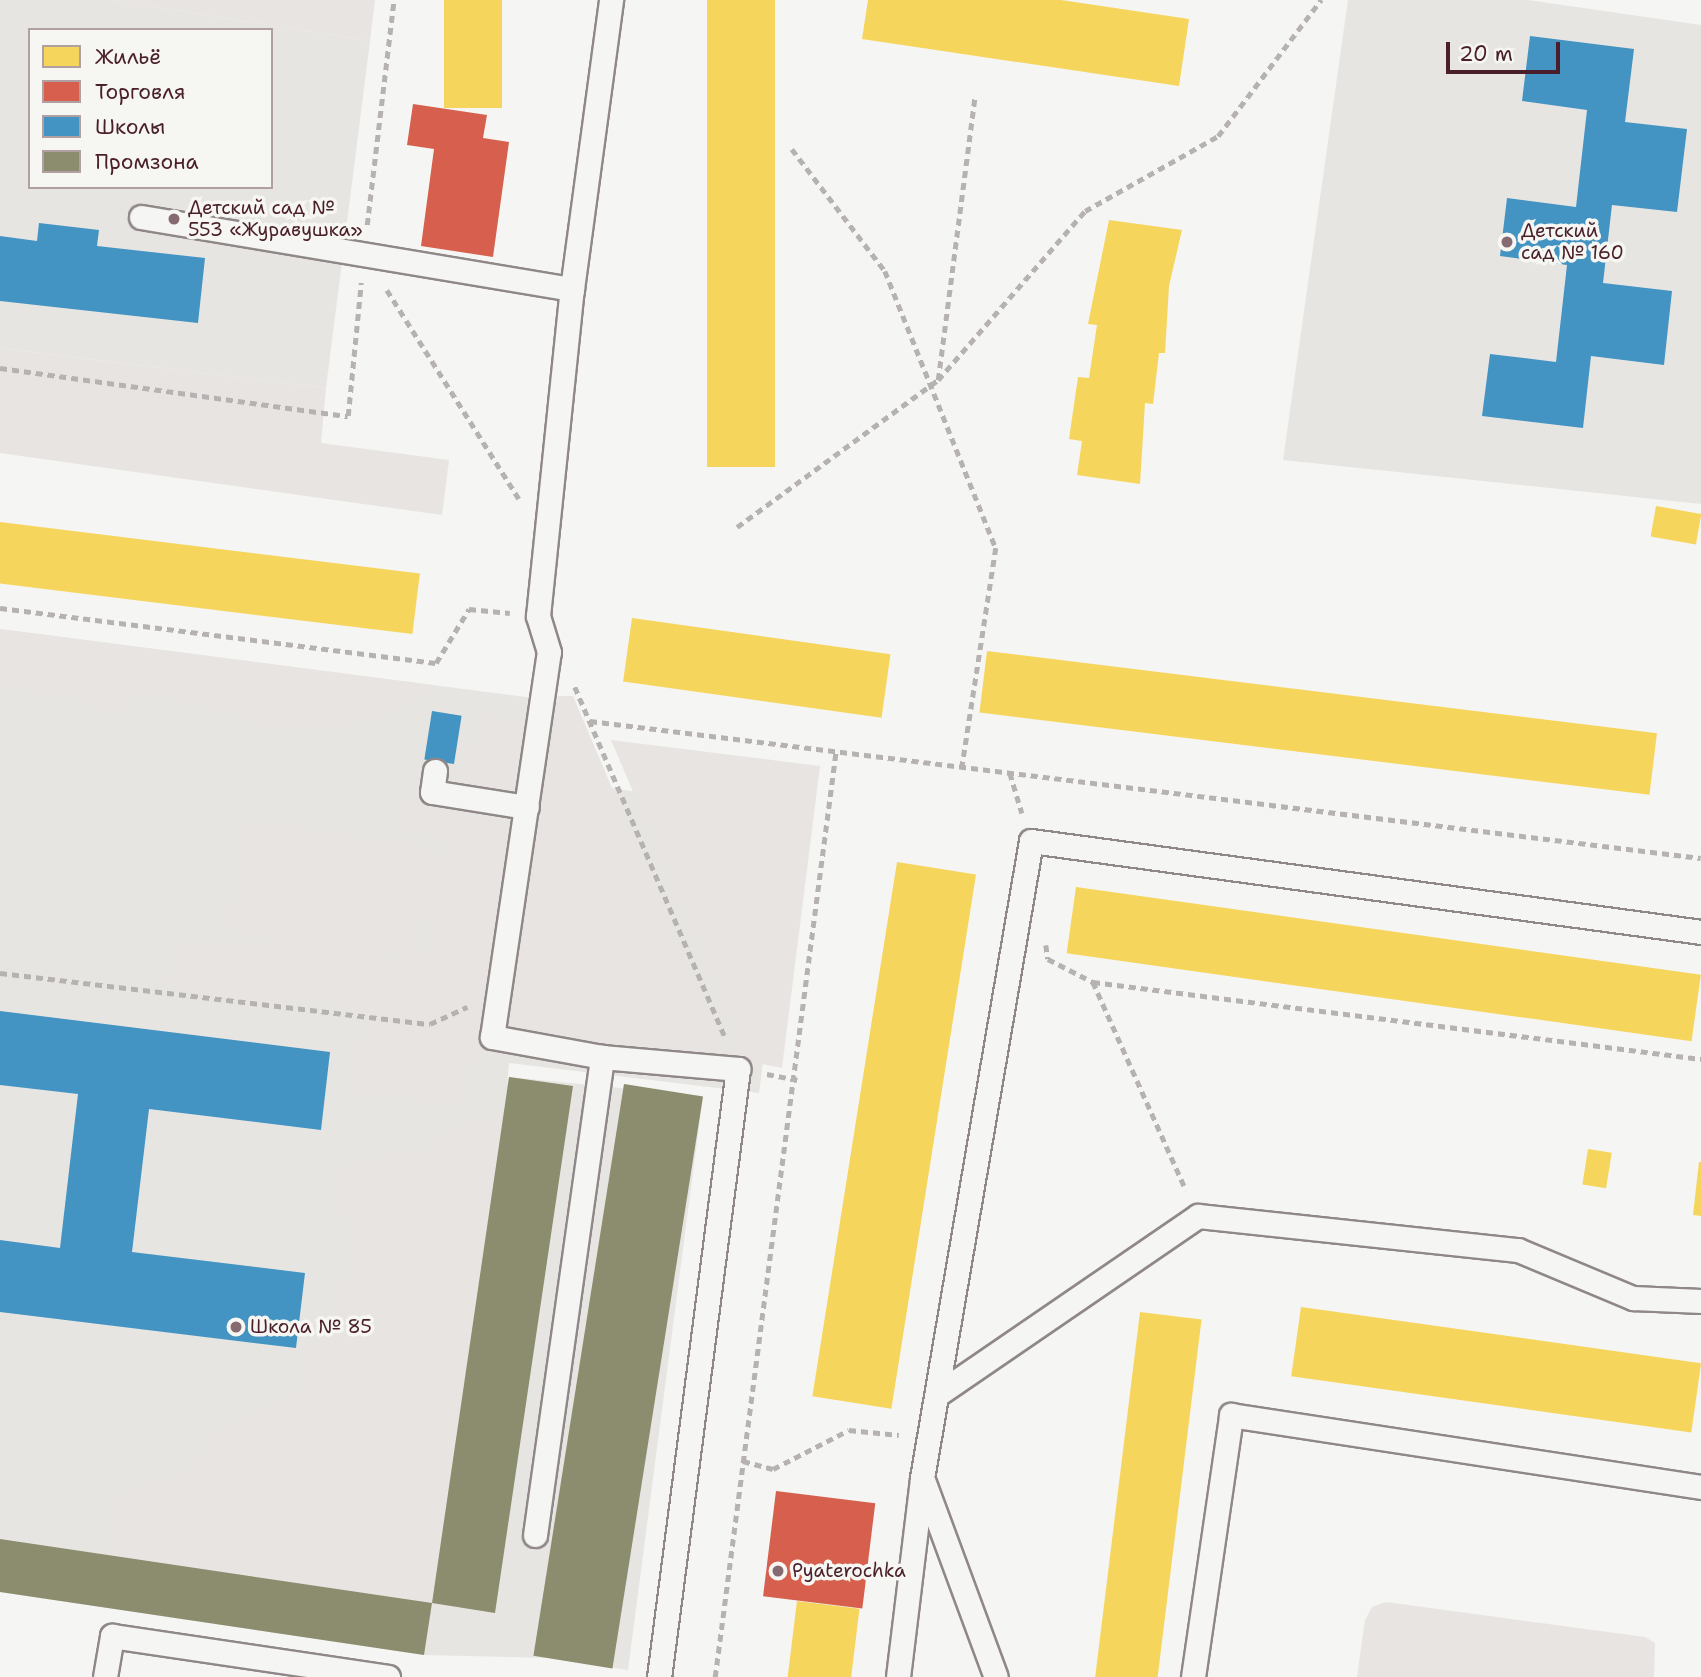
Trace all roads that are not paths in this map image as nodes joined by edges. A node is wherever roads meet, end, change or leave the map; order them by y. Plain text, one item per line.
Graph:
1 (611, 0) edge
2 (141, 218) dead end
3 (572, 289) junction
4 (435, 771) dead end
5 (527, 807) junction
6 (1701, 932) edge
7 (602, 1057) junction
8 (1701, 1301) edge
9 (937, 1394) junction
10 (922, 1478) junction
11 (1701, 1487) edge
12 (535, 1535) dead end
13 (105, 1677) edge
14 (388, 1677) edge
15 (659, 1677) edge
16 (898, 1677) edge
17 (996, 1677) edge
18 (1193, 1677) edge

1 - 3 lane
2 - 3 lane
3 - 5 lane
4 - 5 lane
5 - 7 lane
6 - 9 lane
7 - 12 lane
7 - 15 lane
8 - 9 lane
9 - 10 lane
10 - 16 lane
10 - 17 lane
11 - 18 lane
13 - 14 lane

